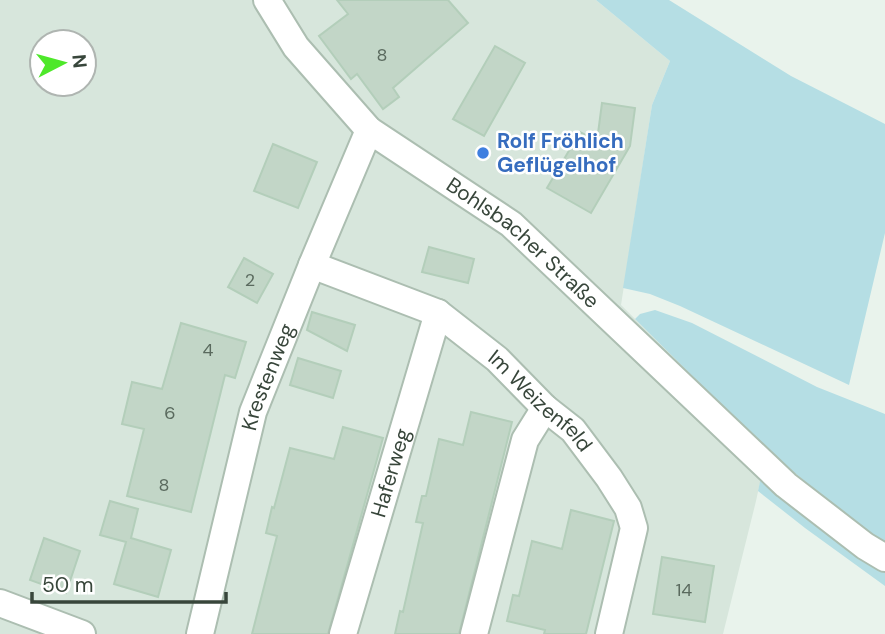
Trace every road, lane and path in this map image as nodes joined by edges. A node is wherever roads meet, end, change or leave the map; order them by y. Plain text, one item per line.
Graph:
1 (267, 0) edge
2 (369, 130) junction
3 (312, 265) junction
4 (438, 313) junction
5 (545, 408) junction
6 (885, 558) edge
7 (0, 603) edge
8 (82, 634) edge
9 (200, 634) edge
10 (343, 634) edge
11 (474, 634) edge
12 (609, 634) edge

1 - 2 street, Bohlsbacher Straße
2 - 3 street, Krestenweg
2 - 6 street, Bohlsbacher Straße
3 - 4 street, Im Weizenfeld
3 - 9 street, Krestenweg
4 - 5 street, Im Weizenfeld
4 - 10 street, Haferweg
5 - 11 street
5 - 12 street, Im Weizenfeld
7 - 8 street

